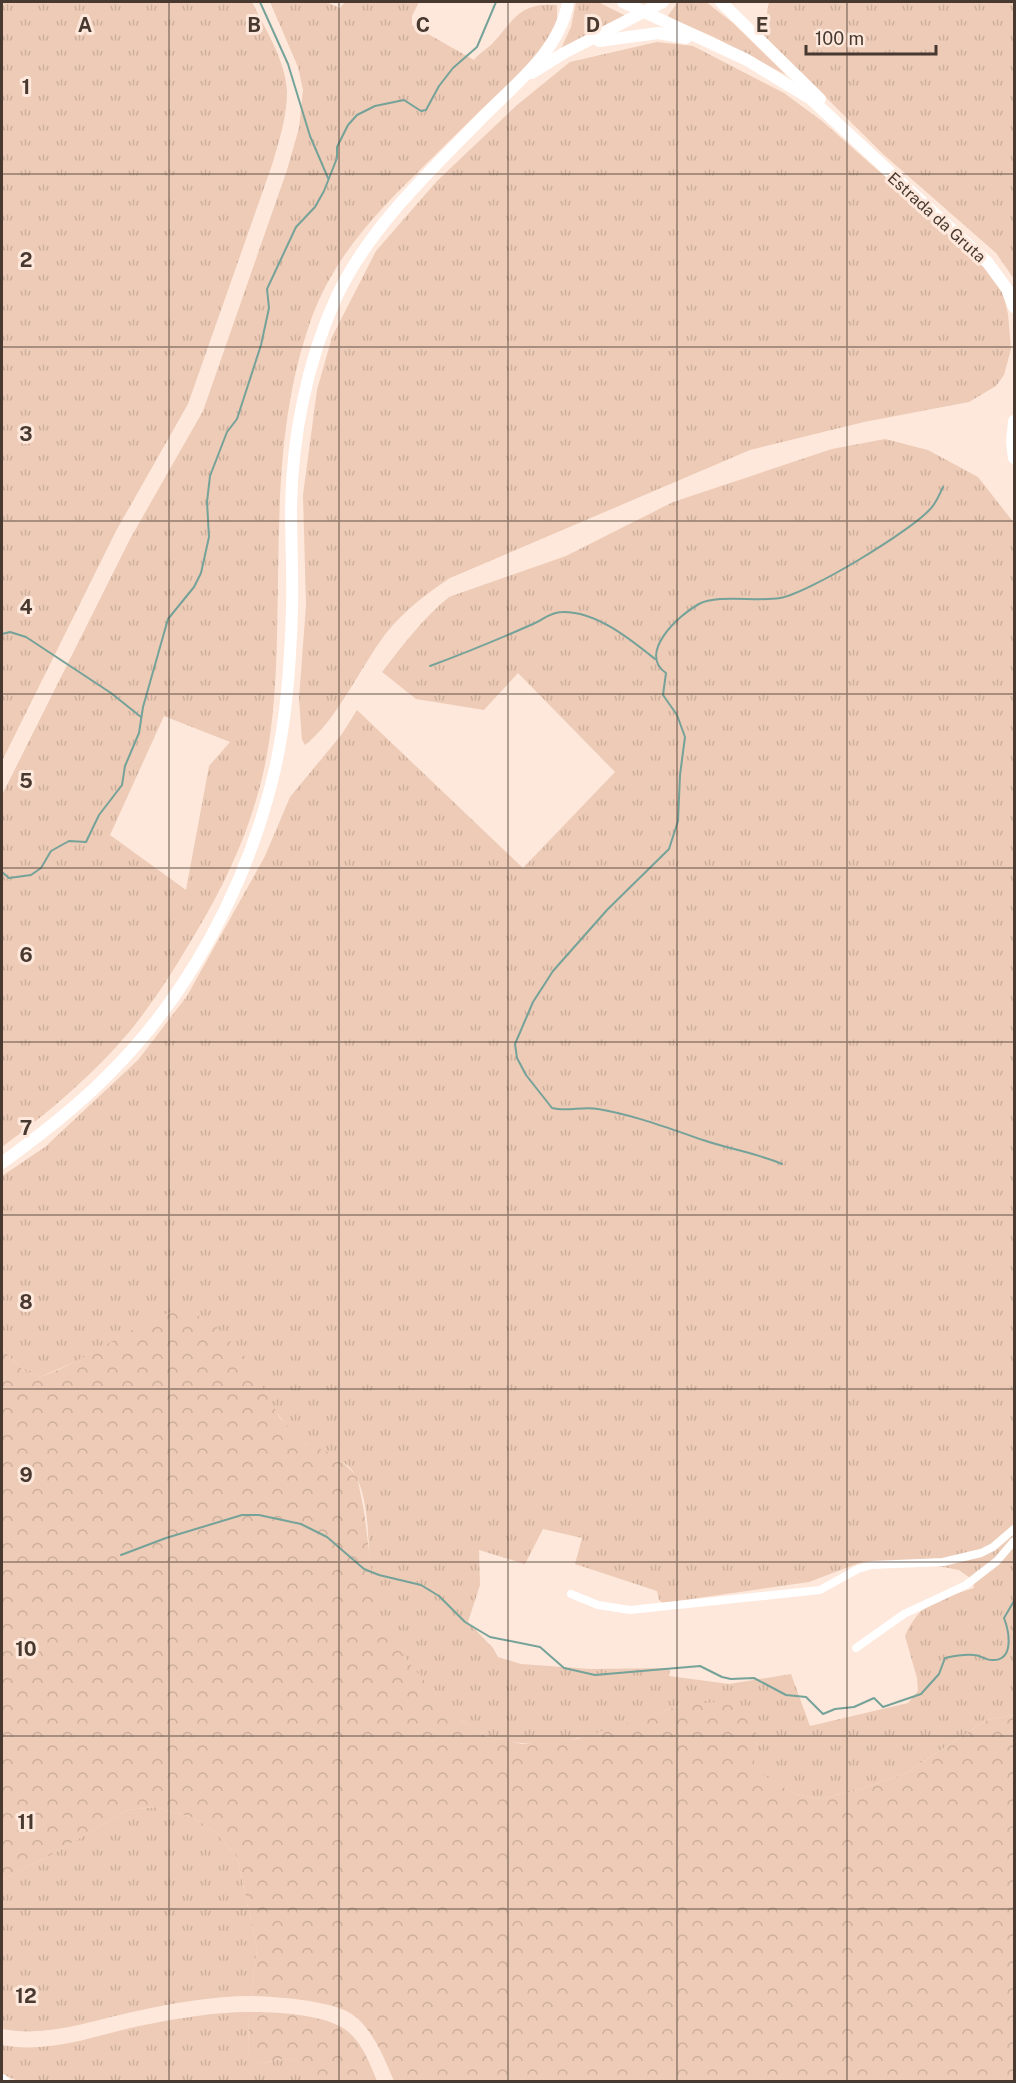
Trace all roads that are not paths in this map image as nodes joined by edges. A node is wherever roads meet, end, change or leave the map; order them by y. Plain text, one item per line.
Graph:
1 (622, 2) edge
2 (663, 2) edge
3 (721, 2) edge
4 (567, 4) edge
5 (645, 12) junction
6 (580, 45) junction
7 (713, 45) junction
8 (516, 84) junction
9 (849, 134) junction
10 (1014, 307) edge
11 (1014, 421) edge
12 (1014, 458) edge
13 (2, 1163) edge
14 (1014, 1529) edge
15 (1014, 1541) edge
16 (571, 1594) dead end
17 (856, 1648) dead end

1 - 5 main road
2 - 5 main road
3 - 9 main road
4 - 8 main road
5 - 6 main road
5 - 7 main road
6 - 7 main road
6 - 8 main road
7 - 9 main road
8 - 13 main road
9 - 10 main road, Estrada da Gruta
11 - 12 main road
14 - 16 street
15 - 17 street

